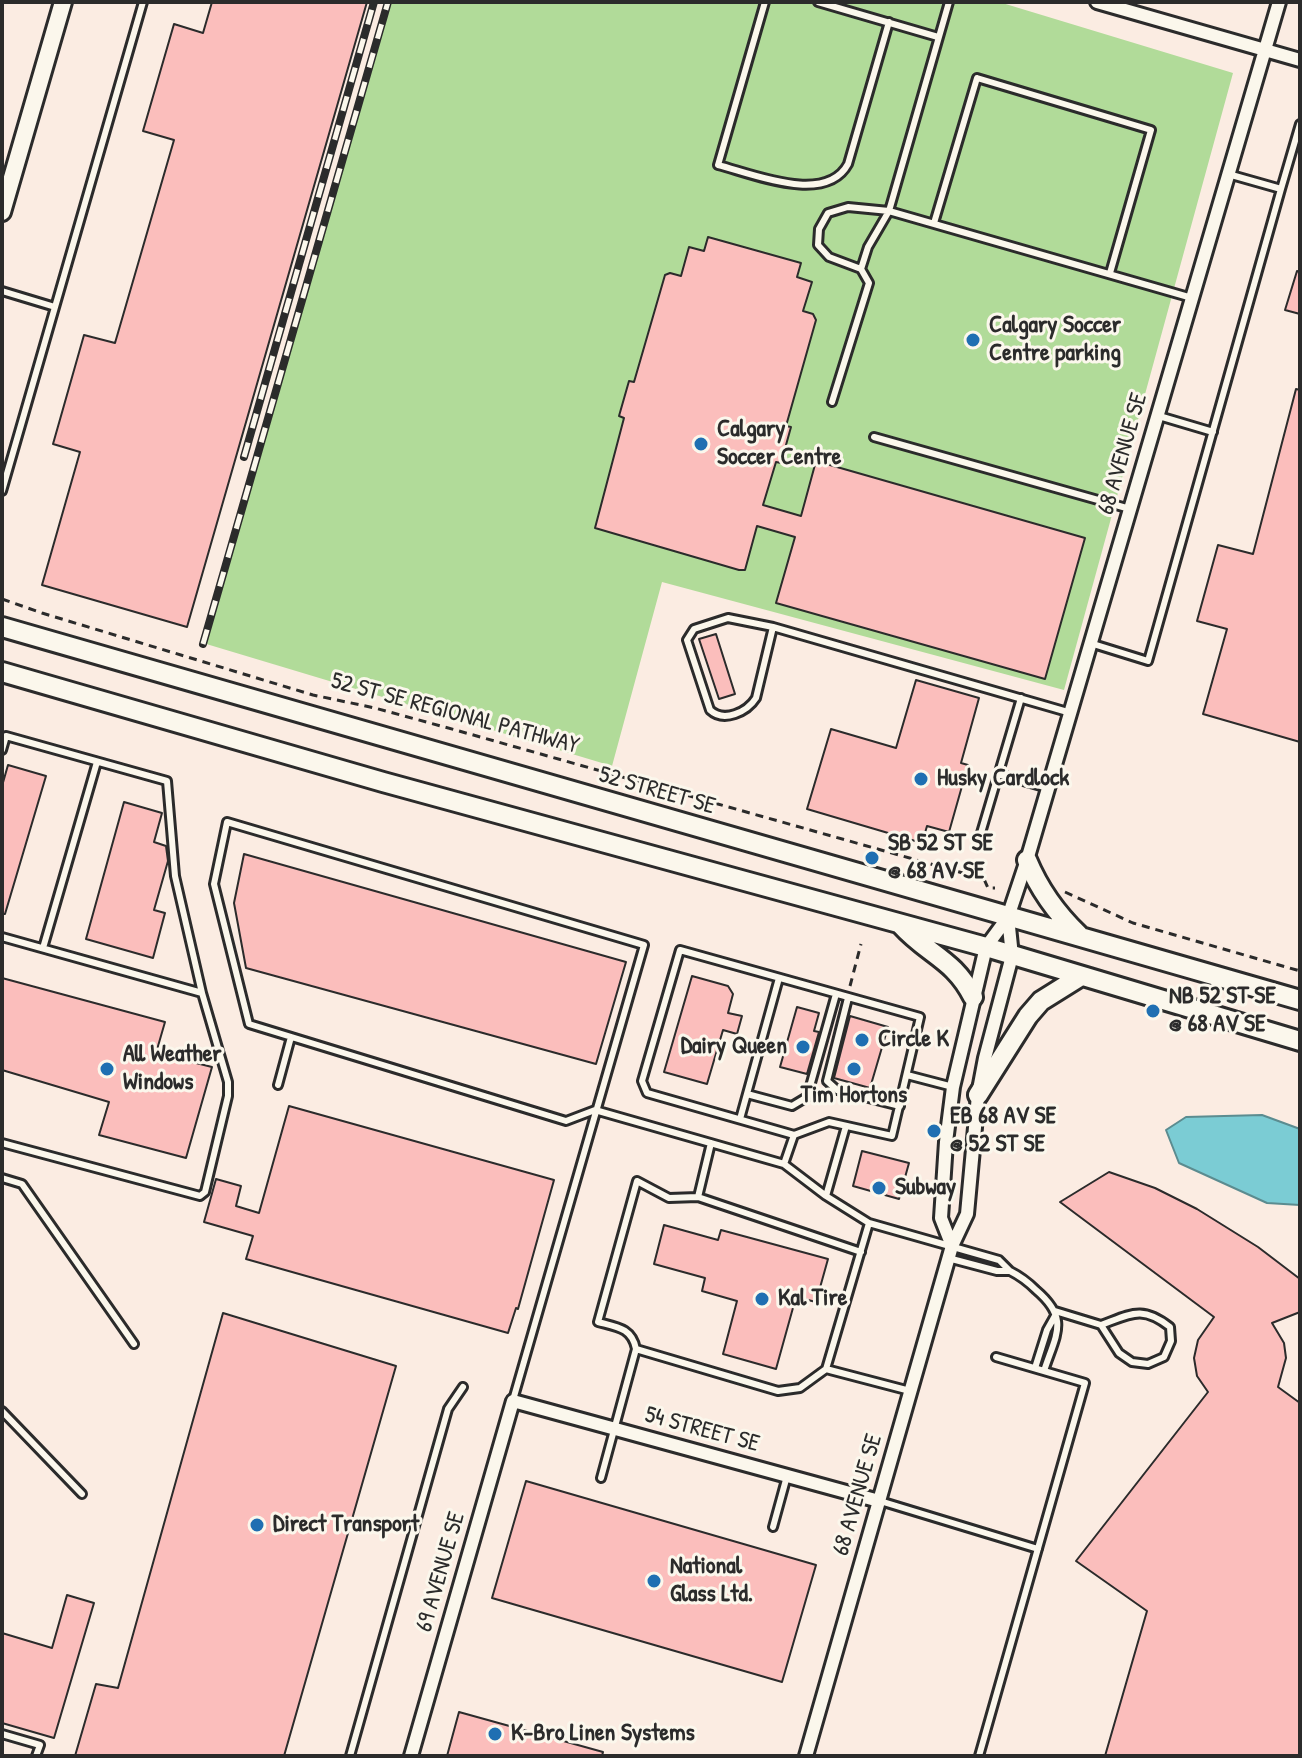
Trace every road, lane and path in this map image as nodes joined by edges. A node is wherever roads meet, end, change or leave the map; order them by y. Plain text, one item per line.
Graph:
1 (63, 2) edge
2 (143, 2) edge
3 (765, 2) edge
4 (818, 2) edge
5 (949, 2) edge
6 (1097, 2) edge
7 (1279, 2) edge
8 (889, 22) junction
9 (938, 37) junction
10 (1265, 50) junction
11 (1300, 60) edge
12 (1300, 124) edge
13 (1228, 174) junction
14 (1281, 189) junction
15 (889, 211) junction
16 (2, 212) edge
17 (934, 223) junction
18 (861, 269) junction
19 (1110, 273) junction
20 (2, 291) edge
21 (1192, 298) junction
22 (55, 307) junction
23 (832, 402) dead end
24 (1157, 416) junction
25 (1213, 432) junction
26 (874, 437) dead end
27 (2, 491) edge
28 (1130, 509) junction
29 (2, 599) edge
30 (2, 627) edge
31 (773, 627) junction
32 (1090, 643) junction
33 (2, 672) edge
34 (1021, 698) junction
35 (1071, 713) junction
36 (2, 750) edge
37 (97, 762) junction
38 (998, 774) junction
39 (1048, 788) junction
40 (978, 843) dead end
41 (1027, 860) junction
42 (1054, 887) dead end
43 (995, 888) dead end
44 (1008, 917) junction
45 (901, 925) junction
46 (2, 937) edge
47 (1081, 937) junction
48 (861, 944) dead end
49 (986, 947) junction
50 (43, 948) junction
51 (1012, 956) junction
52 (1300, 971) edge
53 (1081, 976) junction
54 (779, 978) junction
55 (202, 993) junction
56 (836, 994) junction
57 (847, 997) junction
58 (973, 997) junction
59 (1300, 1000) edge
60 (291, 1037) junction
61 (1300, 1041) edge
62 (907, 1075) junction
63 (278, 1085) dead end
64 (953, 1087) junction
65 (747, 1094) junction
66 (978, 1095) junction
67 (900, 1106) junction
68 (595, 1110) junction
69 (740, 1119) junction
70 (846, 1126) junction
71 (794, 1135) junction
72 (2, 1143) edge
73 (711, 1143) junction
74 (784, 1164) junction
75 (2, 1178) edge
76 (826, 1196) junction
77 (698, 1197) junction
78 (869, 1223) junction
79 (861, 1252) junction
80 (950, 1252) junction
81 (1010, 1271) junction
82 (1056, 1312) junction
83 (1101, 1325) junction
84 (134, 1344) dead end
85 (636, 1349) junction
86 (996, 1357) dead end
87 (1035, 1368) junction
88 (826, 1369) junction
89 (1044, 1371) junction
90 (463, 1387) dead end
91 (910, 1391) junction
92 (513, 1401) junction
93 (2, 1411) edge
94 (615, 1429) junction
95 (787, 1476) junction
96 (601, 1478) dead end
97 (82, 1494) dead end
98 (879, 1501) junction
99 (773, 1527) dead end
100 (1038, 1549) junction
101 (2, 1734) edge
102 (36, 1756) edge
103 (350, 1756) edge
104 (411, 1756) edge
105 (806, 1756) edge
106 (979, 1756) edge

1 - 16 street
2 - 22 lane
3 - 8 lane
4 - 8 lane
5 - 9 lane
6 - 10 street
7 - 10 street, 68 AVENUE SE
8 - 9 lane
9 - 15 lane
10 - 11 street
10 - 13 street, 68 AVENUE SE
12 - 14 lane
13 - 14 lane
13 - 21 street, 68 AVENUE SE
14 - 25 lane
15 - 17 lane
15 - 18 lane
15 - 18 lane
17 - 19 lane
17 - 19 lane
18 - 23 lane
19 - 21 lane
20 - 22 lane
21 - 24 street, 68 AVENUE SE
22 - 27 lane
24 - 25 lane
24 - 28 street, 68 AVENUE SE
25 - 32 lane
26 - 28 lane
28 - 32 street, 68 AVENUE SE
29 - 43 path, 52 ST SE REGIONAL PATHWAY
30 - 44 main road, 52 STREET SE
31 - 31 lane
31 - 34 lane
32 - 35 street, 68 AVENUE SE
33 - 45 main road
34 - 35 lane
34 - 38 lane
35 - 39 street, 68 AVENUE SE
36 - 37 lane
37 - 50 lane
37 - 55 lane
38 - 39 lane
38 - 40 lane
39 - 41 street, 68 AVENUE SE
41 - 44 street, 68 AVENUE SE
41 - 47 main road
42 - 52 path
44 - 47 main road, 52 STREET SE
44 - 49 street, 68 AVENUE SE
44 - 51 street, 68 AVENUE SE
45 - 49 main road
45 - 58 main road
46 - 50 lane
47 - 59 main road, 52 STREET SE
48 - 57 path
49 - 51 main road
49 - 58 street, 68 AVENUE SE
50 - 55 lane
51 - 53 main road
51 - 66 street, 68 AVENUE SE
53 - 61 main road
53 - 66 main road
54 - 56 lane
54 - 65 lane
54 - 69 lane
55 - 72 lane
56 - 57 lane
56 - 65 lane
57 - 62 lane
57 - 67 lane
58 - 64 street, 68 AVENUE SE
60 - 63 lane
60 - 68 lane
60 - 68 lane
62 - 64 lane
62 - 67 lane
64 - 80 street, 68 AVENUE SE
65 - 69 lane
66 - 80 street, 68 AVENUE SE
67 - 70 lane
68 - 73 lane
68 - 92 lane
69 - 71 lane
70 - 71 lane
70 - 76 lane
71 - 74 lane
73 - 74 lane
73 - 77 lane
74 - 76 lane
75 - 84 lane
76 - 78 lane
77 - 79 lane
77 - 85 lane
78 - 79 lane
78 - 80 lane
79 - 88 lane
80 - 81 lane
80 - 81 lane
80 - 91 street, 68 AVENUE SE
81 - 82 lane
82 - 83 lane
82 - 87 lane
82 - 89 lane
83 - 83 lane
85 - 88 lane
85 - 94 lane
86 - 87 lane
87 - 89 lane
88 - 91 lane
89 - 100 lane
90 - 103 lane
91 - 98 street, 68 AVENUE SE
92 - 94 street, 54 STREET SE
92 - 104 street, 69 AVENUE SE
93 - 97 lane
94 - 95 street, 54 STREET SE
94 - 96 lane
95 - 98 street, 54 STREET SE
95 - 99 lane
98 - 100 lane
98 - 105 street, 68 AVENUE SE
100 - 106 lane
101 - 102 lane

